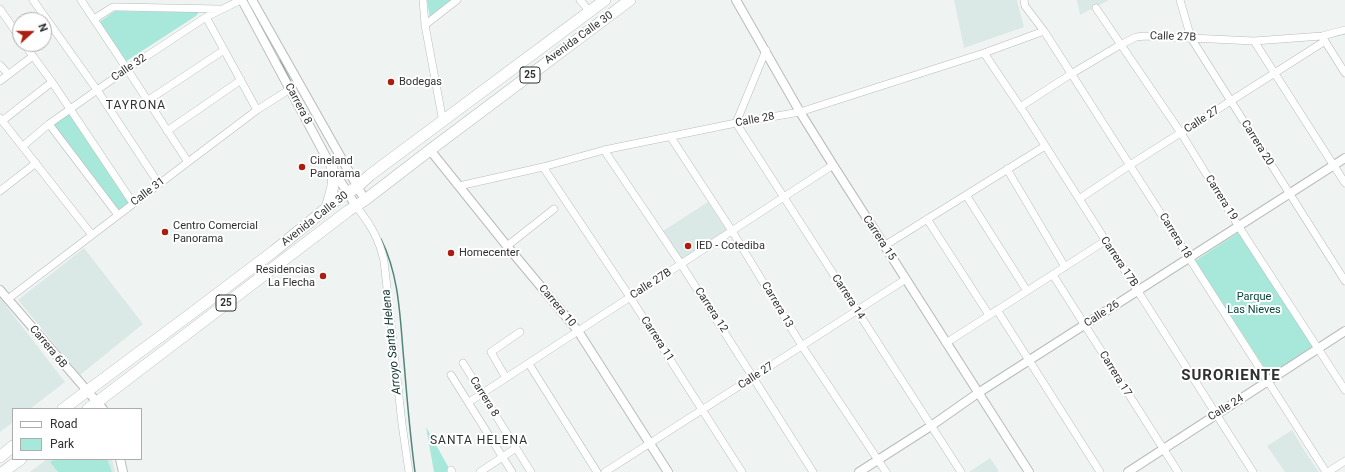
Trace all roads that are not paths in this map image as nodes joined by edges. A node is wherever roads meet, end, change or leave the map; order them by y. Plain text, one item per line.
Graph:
1 (33, 0) edge
2 (80, 0) edge
3 (242, 0) edge
4 (252, 0) edge
5 (423, 0) edge
6 (457, 0) edge
7 (580, 0) edge
8 (605, 0) edge
9 (630, 0) edge
10 (736, 0) edge
11 (1024, 0) edge
12 (1180, 0) edge
13 (1096, 8) dead end
14 (0, 9) edge
15 (222, 9) junction
16 (590, 12) junction
17 (206, 17) junction
18 (94, 20) junction
19 (425, 25) junction
20 (12, 26) edge
21 (1345, 30) edge
22 (1044, 31) junction
23 (1191, 38) junction
24 (1323, 39) junction
25 (1254, 41) junction
26 (1120, 45) junction
27 (224, 50) junction
28 (766, 50) junction
29 (30, 52) edge
30 (984, 53) junction
31 (33, 56) junction
32 (0, 65) edge
33 (127, 69) junction
34 (1274, 73) junction
35 (1345, 73) edge
36 (8, 74) junction
37 (1072, 74) junction
38 (241, 80) junction
39 (0, 81) edge
40 (52, 82) junction
41 (290, 89) junction
42 (97, 90) junction
43 (147, 101) junction
44 (1231, 101) junction
45 (1020, 107) junction
46 (70, 109) junction
47 (257, 110) junction
48 (800, 112) junction
49 (1, 120) edge
50 (443, 122) junction
51 (736, 123) junction
52 (49, 124) junction
53 (167, 131) junction
54 (1180, 133) junction
55 (670, 136) junction
56 (23, 146) junction
57 (1045, 146) junction
58 (430, 150) junction
59 (604, 150) junction
60 (1345, 158) edge
61 (188, 162) junction
62 (36, 163) junction
63 (833, 165) junction
64 (1130, 165) junction
65 (1334, 165) junction
66 (543, 167) junction
67 (332, 168) junction
68 (1007, 170) junction
69 (1345, 183) edge
70 (159, 184) junction
71 (459, 186) junction
72 (352, 190) junction
73 (0, 192) edge
74 (1290, 194) junction
75 (966, 195) junction
76 (784, 197) junction
77 (1079, 199) junction
78 (133, 203) junction
79 (361, 203) junction
80 (327, 209) junction
81 (554, 210) dead end
82 (118, 215) junction
83 (927, 219) junction
84 (1239, 227) junction
85 (732, 231) junction
86 (92, 235) junction
87 (1105, 241) junction
88 (507, 246) junction
89 (884, 246) junction
90 (1189, 258) junction
91 (682, 264) junction
92 (1065, 267) junction
93 (1053, 275) junction
94 (906, 280) junction
95 (1345, 281) edge
96 (0, 290) edge
97 (1027, 290) junction
98 (1138, 291) junction
99 (630, 297) junction
100 (8, 299) junction
101 (997, 310) junction
102 (857, 311) junction
103 (989, 315) junction
104 (1085, 325) junction
105 (1345, 331) edge
106 (520, 332) dead end
107 (578, 332) junction
108 (946, 342) junction
109 (802, 346) junction
110 (1318, 348) junction
111 (1029, 361) junction
112 (463, 363) dead end
113 (529, 364) junction
114 (451, 375) dead end
115 (754, 377) junction
116 (506, 378) junction
117 (1269, 381) junction
118 (1345, 390) edge
119 (87, 391) junction
120 (978, 393) junction
121 (482, 394) junction
122 (469, 402) junction
123 (100, 406) edge
124 (63, 408) edge
125 (703, 410) junction
126 (1216, 414) junction
127 (931, 426) junction
128 (650, 443) junction
129 (12, 447) edge
130 (516, 448) junction
131 (1163, 449) junction
132 (0, 457) edge
133 (503, 458) junction
134 (20, 460) edge
135 (120, 460) edge
136 (878, 460) junction
137 (1345, 461) edge
138 (3, 472) edge
139 (123, 472) edge
140 (409, 472) edge
141 (480, 472) edge
142 (512, 472) edge
143 (531, 472) edge
144 (597, 472) edge
145 (605, 472) edge
146 (668, 472) edge
147 (742, 472) edge
148 (813, 472) edge
149 (859, 472) edge
150 (886, 472) edge
151 (960, 472) edge
152 (1029, 472) edge
153 (1100, 472) edge
154 (1128, 472) edge
155 (1178, 472) edge
156 (1254, 472) edge
157 (1327, 472) edge

1 - 42 street
2 - 18 street
3 - 15 street, Calle 32
3 - 41 street, Carrera 8
4 - 72 street, Carrera 8
5 - 19 street
6 - 19 street
7 - 16 street
8 - 16 highway, Avenida Calle 30 / 25
9 - 58 highway, Avenida Calle 30 / 25
10 - 28 street, Carrera 15
11 - 22 street, Carrera 18
12 - 23 street, Carrera 20
13 - 26 street, Carrera 19
14 - 20 street
15 - 17 street, Calle 32
15 - 18 street
16 - 50 highway, Avenida Calle 30 / 25
17 - 27 street
17 - 33 street, Calle 32
18 - 33 street
19 - 50 street
21 - 24 street, Calle 27B
22 - 30 street, Calle 28
22 - 37 street, Carrera 18
23 - 25 street, Calle 27B
23 - 26 street, Calle 27B
23 - 44 street, Carrera 20
24 - 25 street, Calle 27B
24 - 34 street, Calle 27
24 - 35 street
25 - 34 street
26 - 37 street, Calle 27B
26 - 54 street, Carrera 19
27 - 38 street
27 - 43 street
28 - 48 street, Carrera 15
28 - 51 street
29 - 31 street
30 - 45 street, Carrera 17B
30 - 48 street, Calle 28
31 - 36 street
31 - 40 street
32 - 36 street
33 - 42 street, Calle 32
33 - 43 street
34 - 44 street, Calle 27
34 - 65 street
36 - 39 street
37 - 45 street, Calle 27B
37 - 64 street, Carrera 18
38 - 47 street
38 - 53 street
40 - 46 street
40 - 49 street
41 - 47 street, Calle 31
41 - 67 street, Carrera 8
42 - 46 street, Calle 32
42 - 70 street
43 - 53 street
44 - 54 street, Calle 27
44 - 74 street, Carrera 20
45 - 57 street, Carrera 17B
46 - 52 street, Calle 32
46 - 78 street
47 - 61 street, Calle 31
48 - 51 street, Calle 28
48 - 63 street, Carrera 15
49 - 56 street
50 - 72 highway, Avenida Calle 30 / 25
51 - 55 street, Calle 28
51 - 76 street, Carrera 14
52 - 56 street, Calle 32
52 - 82 street
53 - 61 street
54 - 64 street, Calle 27
54 - 84 street, Carrera 19
55 - 59 street, Calle 28
55 - 85 street, Carrera 13
56 - 62 street
57 - 68 street
57 - 77 street, Carrera 17B
58 - 71 street, Carrera 10
58 - 79 highway, Avenida Calle 30 / 25
59 - 66 street, Calle 28
59 - 91 street, Carrera 12
60 - 65 street, Calle 26
61 - 70 street, Calle 31
62 - 73 street
62 - 86 street
63 - 76 street, Calle 27B
63 - 89 street, Carrera 15
64 - 77 street, Calle 27
64 - 90 street, Carrera 18
65 - 69 street
65 - 74 street, Calle 26
66 - 71 street, Calle 28
66 - 99 street, Carrera 11
67 - 72 street, Carrera 8
67 - 80 highway
68 - 75 street
68 - 92 street
70 - 78 street, Calle 31
71 - 88 street, Carrera 10
72 - 79 street, Carrera 8
72 - 80 highway, Avenida Calle 30 / 25
74 - 84 street, Calle 26
74 - 95 street, Carrera 20
75 - 83 street
75 - 97 street
76 - 85 street, Calle 27B
76 - 102 street, Carrera 14
77 - 87 street, Carrera 17B
78 - 82 street, Calle 31
79 - 123 highway, Avenida Calle 30 / 25
79 - 140 street
80 - 119 highway, Avenida Calle 30 / 25
81 - 88 street
82 - 86 street, Calle 31
83 - 89 street
83 - 103 street
84 - 90 street, Calle 26
84 - 110 street, Carrera 19
85 - 91 street, Calle 27B
85 - 109 street, Carrera 13
86 - 100 street, Calle 31
87 - 92 street
87 - 98 street, Carrera 17B
88 - 107 street, Carrera 10
89 - 94 street, Carrera 15
90 - 98 street, Calle 26
90 - 117 street, Carrera 18
91 - 99 street, Calle 27B
91 - 115 street, Carrera 12
92 - 93 street
93 - 97 street
93 - 104 street, Carrera 17
94 - 102 street, Calle 27
94 - 108 street, Carrera 15
96 - 100 street, Carrera 6B
97 - 101 street
98 - 104 street, Calle 26
98 - 126 street, Carrera 17B
99 - 107 street, Calle 27B
99 - 125 street, Carrera 11
100 - 119 street, Carrera 6B
101 - 103 street
101 - 111 street
102 - 109 street, Calle 27
102 - 127 street, Carrera 14
103 - 108 street
104 - 111 street, Calle 26
104 - 131 street, Carrera 17
105 - 110 street, Calle 24
106 - 116 street
107 - 113 street, Calle 27B
107 - 128 street, Carrera 10
108 - 120 street, Carrera 15
109 - 115 street, Calle 27
109 - 136 street, Carrera 13
110 - 117 street, Calle 24
110 - 118 street, Carrera 19
111 - 120 street, Calle 26
111 - 153 street
112 - 121 street, Carrera 8
113 - 116 street, Calle 27B
113 - 144 street
114 - 122 street, Carrera 8
115 - 125 street, Calle 27
115 - 148 street, Carrera 12
116 - 121 street, Calle 27B
117 - 126 street, Calle 24
117 - 157 street, Carrera 18
119 - 123 street, Carrera 6B
119 - 124 highway, Avenida Calle 30 / 25
120 - 127 street, Calle 26
120 - 152 street, Carrera 15
121 - 122 street, Calle 27B
121 - 130 street, Carrera 8
122 - 133 street, Carrera 8
125 - 128 street, Calle 27
125 - 147 street, Carrera 11
126 - 131 street, Calle 24
126 - 156 street, Carrera 17B
127 - 136 street, Calle 26
127 - 151 street, Carrera 14
128 - 145 street, Calle 27
128 - 146 street, Carrera 10
129 - 132 highway
130 - 133 street
130 - 143 street, Carrera 8
131 - 154 street, Calle 24
131 - 155 street, Carrera 17
133 - 141 street
133 - 142 street, Carrera 8
134 - 138 highway
135 - 139 street
136 - 149 street, Calle 26
136 - 150 street, Carrera 13
137 - 157 street

